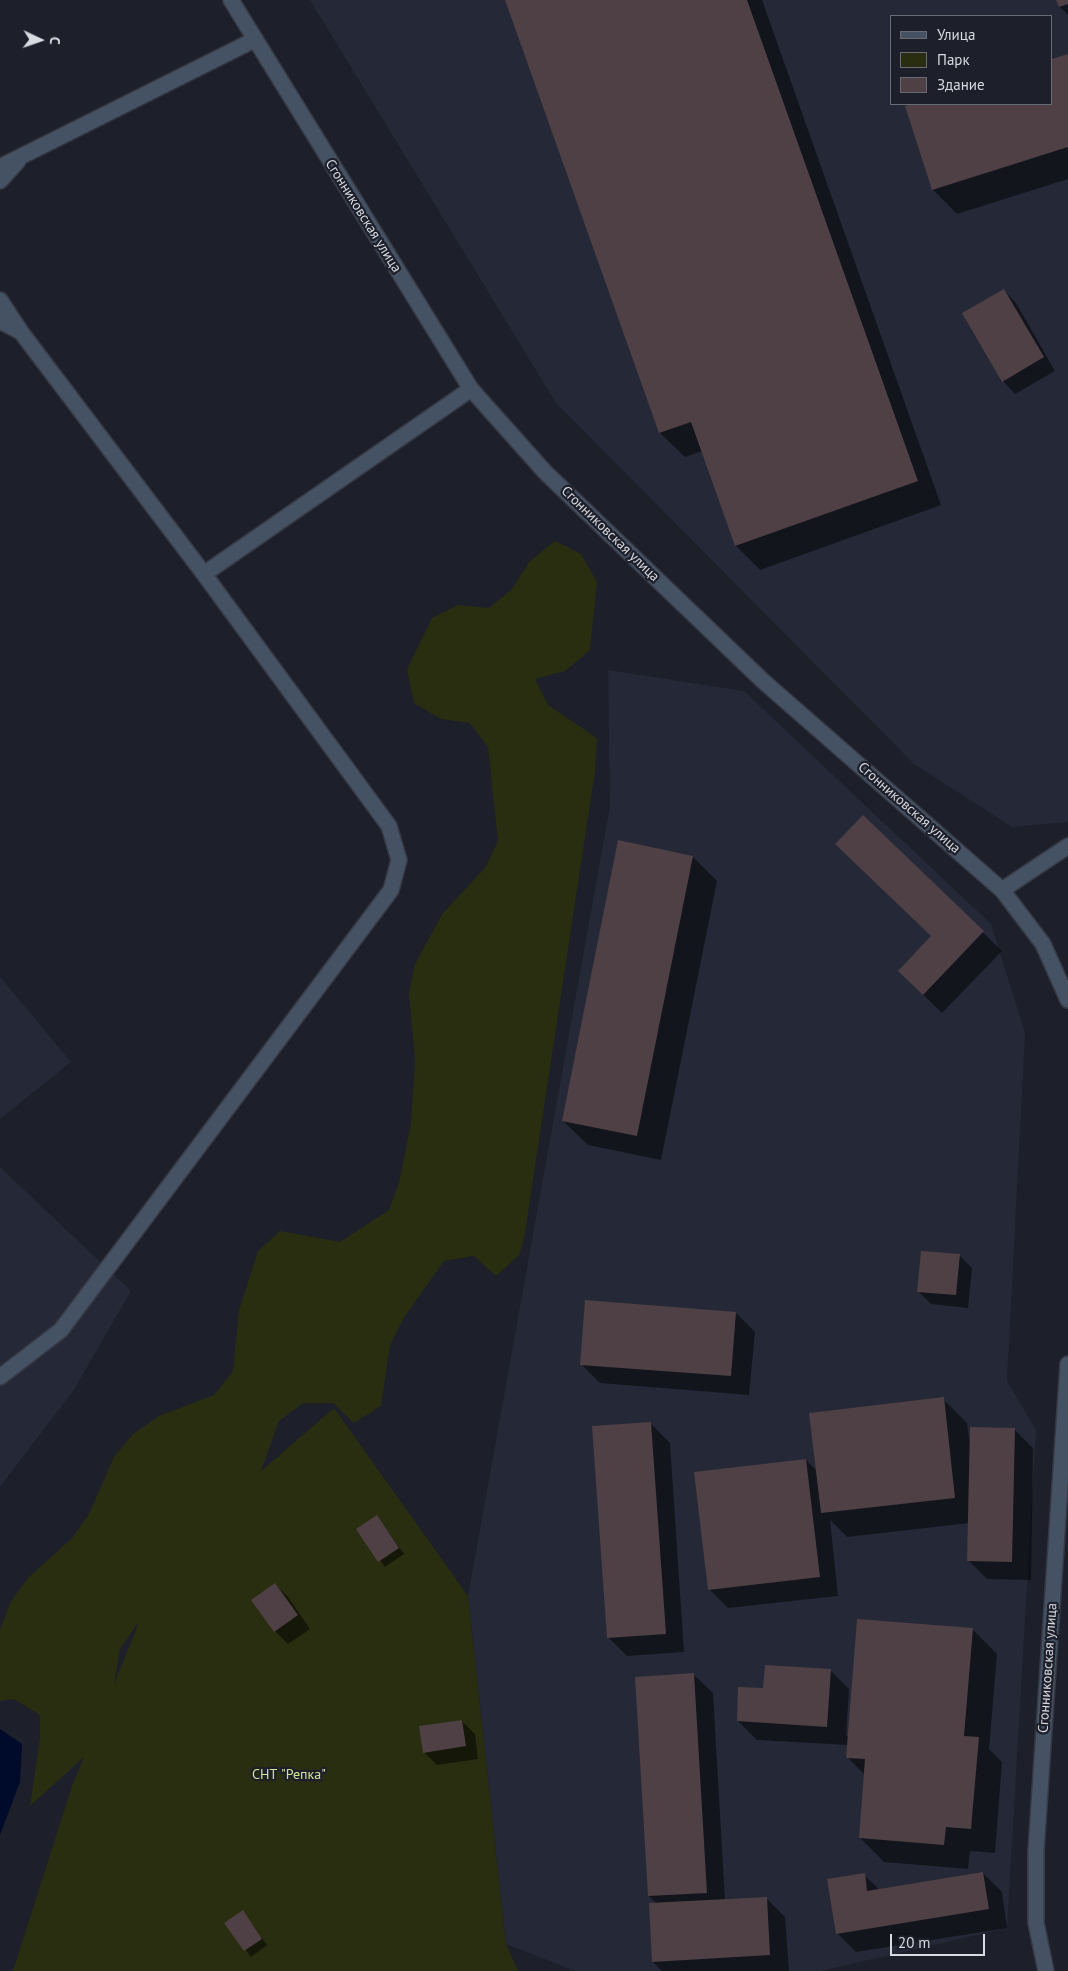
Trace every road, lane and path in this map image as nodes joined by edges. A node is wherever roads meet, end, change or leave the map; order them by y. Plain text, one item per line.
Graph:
1 (231, 0) edge
2 (254, 40) junction
3 (21, 158) junction
4 (0, 167) edge
5 (0, 181) edge
6 (0, 300) edge
7 (0, 321) edge
8 (21, 332) junction
9 (471, 389) junction
10 (204, 574) junction
11 (1068, 846) edge
12 (1002, 890) junction
13 (1068, 1000) edge
14 (1068, 1364) edge
15 (0, 1377) edge
16 (1046, 1971) edge

1 - 2 street, Сгонниковская улица
2 - 3 street
2 - 9 street, Сгонниковская улица
3 - 4 street
3 - 5 street
6 - 8 street
7 - 8 street
8 - 10 street
9 - 10 street
9 - 12 street, Сгонниковская улица
10 - 15 street
11 - 12 street
12 - 13 street, Сгонниковская улица
14 - 16 street, Сгонниковская улица

